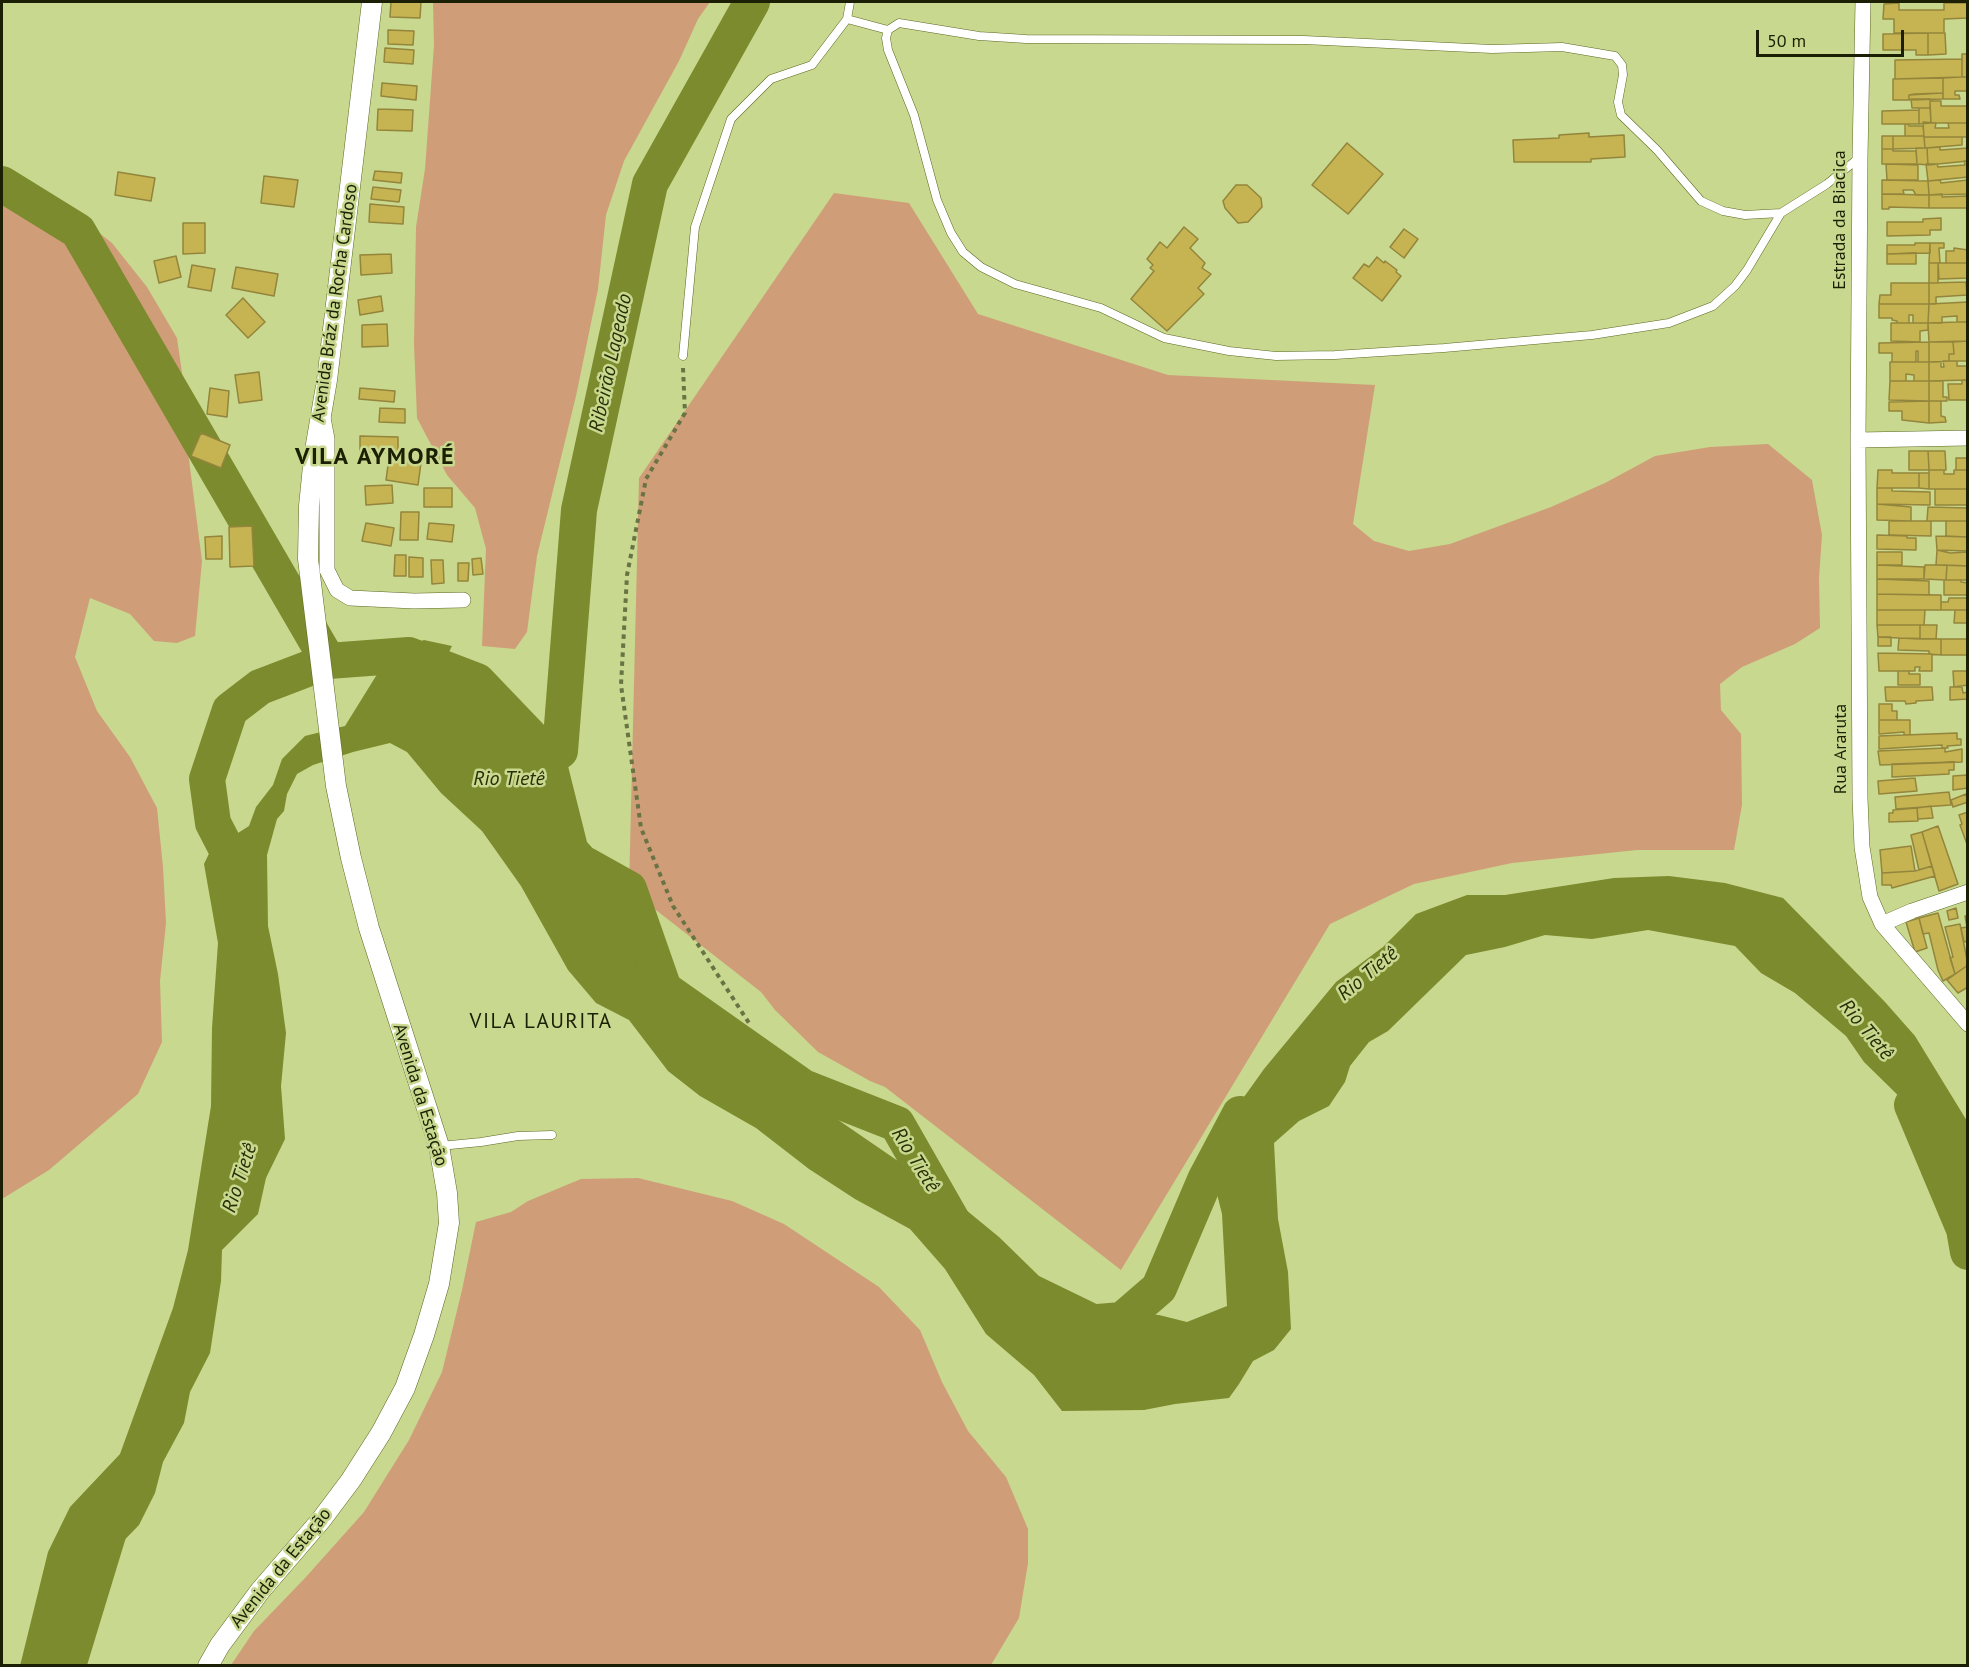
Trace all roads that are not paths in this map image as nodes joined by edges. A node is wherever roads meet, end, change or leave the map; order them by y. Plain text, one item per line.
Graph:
1 (372, 2) edge
2 (850, 2) edge
3 (1863, 2) edge
4 (847, 19) junction
5 (888, 30) junction
6 (1860, 157) junction
7 (1781, 213) junction
8 (683, 356) road end
9 (322, 412) junction
10 (1968, 438) edge
11 (1858, 440) junction
12 (463, 600) dead end
13 (336, 786) joint
14 (1968, 892) edge
15 (1882, 924) junction
16 (1968, 1024) edge
17 (552, 1135) dead end
18 (439, 1146) junction
19 (208, 1665) edge

1 - 9 street, Avenida Bráz da Rocha Cardoso
2 - 4 lane
3 - 6 street, Estrada da Biacica
4 - 5 lane
4 - 8 lane
5 - 7 lane
5 - 7 lane
6 - 7 lane
6 - 11 street, Estrada da Biacica
9 - 12 street
9 - 13 street, Avenida Bráz da Rocha Cardoso
10 - 11 street
11 - 15 street, Rua Araruta
13 - 18 street, Avenida da Estação
14 - 15 street
15 - 16 street, Rua Araruta
17 - 18 lane
18 - 19 street, Avenida da Estação

